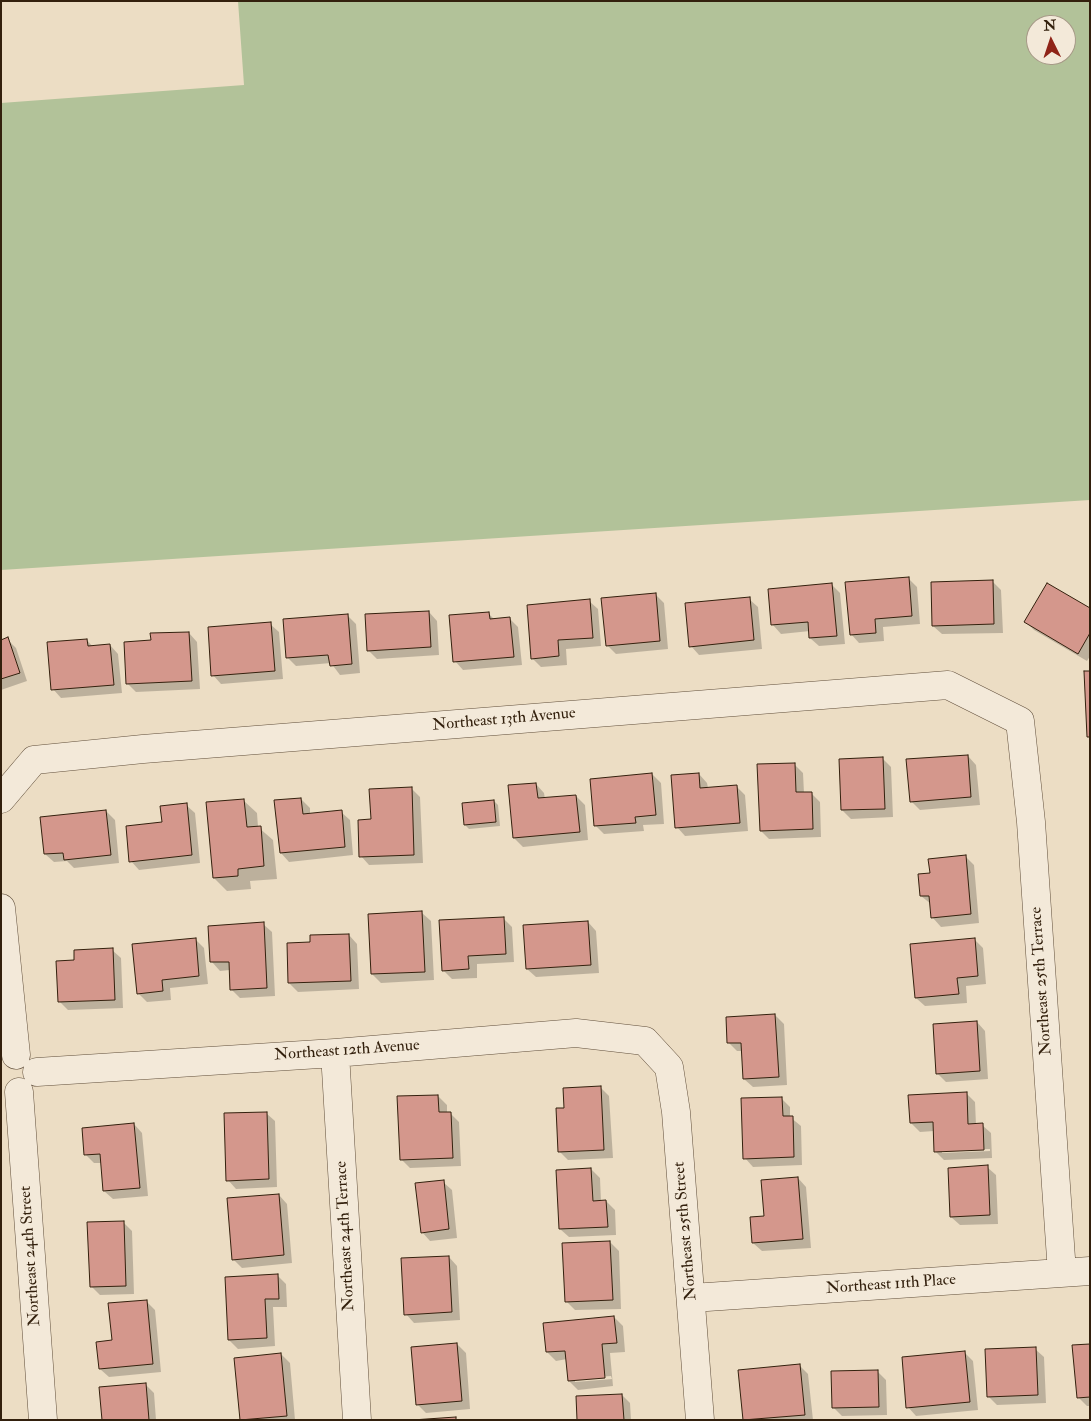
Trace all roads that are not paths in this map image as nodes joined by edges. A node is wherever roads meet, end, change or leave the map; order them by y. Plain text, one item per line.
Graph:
1 (993, 707) joint
2 (1, 799) edge
3 (1, 908) edge
4 (653, 1050) joint
5 (335, 1053) junction
6 (8, 1062) edge
7 (19, 1081) edge
8 (1090, 1271) edge
9 (1062, 1273) junction
10 (692, 1298) junction
11 (43, 1420) edge
12 (357, 1420) edge
13 (700, 1420) edge

1 - 2 street, Northeast 13th Avenue
1 - 9 street, Northeast 25th Terrace
3 - 6 street
4 - 5 street, Northeast 12th Avenue
4 - 10 street, Northeast 25th Street
5 - 7 street, Northeast 12th Avenue
5 - 12 street, Northeast 24th Terrace
6 - 7 street
7 - 11 street, Northeast 24th Street
8 - 9 street, Northeast 11th Place
9 - 10 street, Northeast 11th Place
10 - 13 street, Northeast 25th Street

